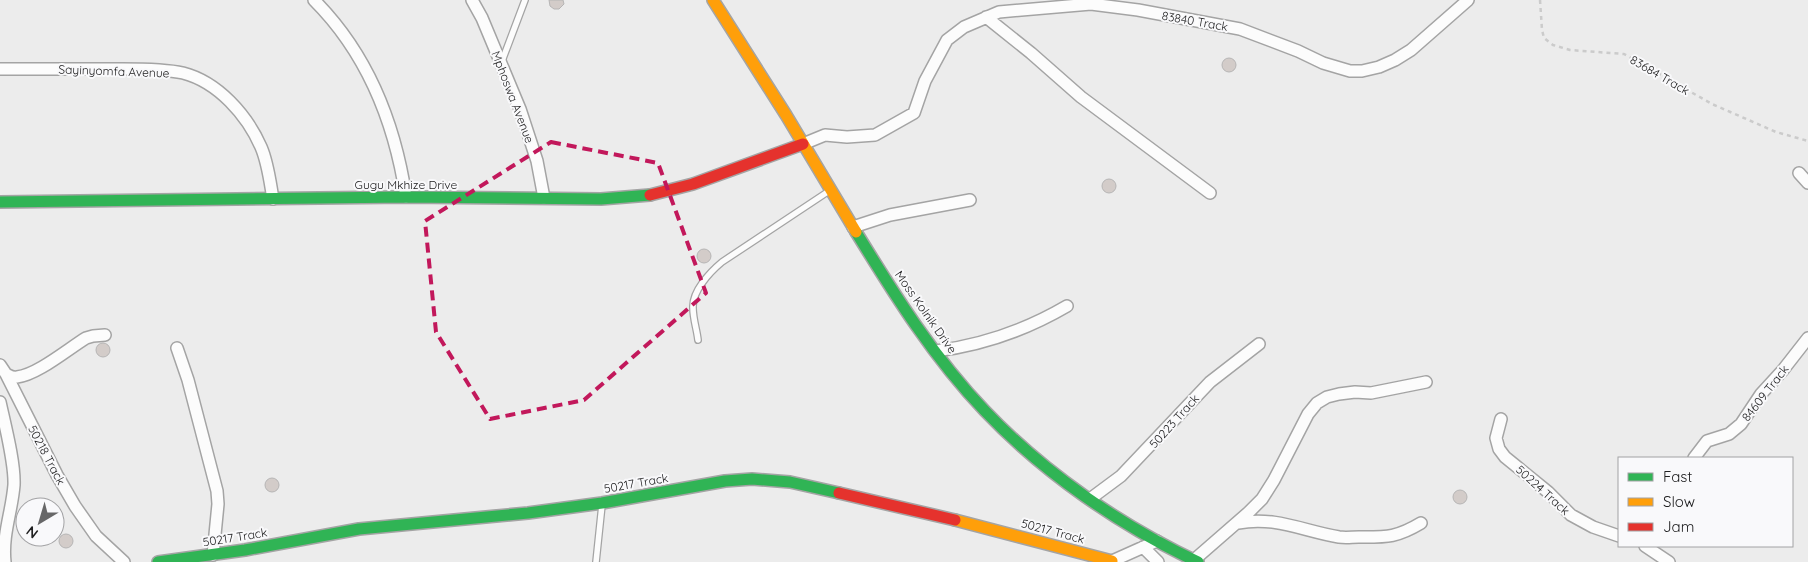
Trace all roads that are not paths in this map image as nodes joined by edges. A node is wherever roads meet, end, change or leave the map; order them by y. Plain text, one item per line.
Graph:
1 (314, 0) edge
2 (472, 0) edge
3 (525, 0) edge
4 (713, 0) edge
5 (1468, 0) edge
6 (986, 17) junction
7 (501, 64) junction
8 (0, 69) edge
9 (803, 144) junction
10 (1798, 173) dead end
11 (1808, 182) edge
12 (831, 190) junction
13 (1210, 193) dead end
14 (406, 197) junction
15 (544, 198) junction
16 (273, 199) junction
17 (970, 200) dead end
18 (0, 202) edge
19 (853, 227) junction
20 (1067, 306) dead end
21 (104, 335) dead end
22 (1808, 338) edge
23 (698, 340) dead end
24 (1259, 344) dead end
25 (177, 348) dead end
26 (936, 351) junction
27 (3, 369) edge
28 (1426, 382) dead end
29 (0, 402) edge
30 (1501, 420) dead end
31 (1695, 457) edge
32 (1090, 499) junction
33 (602, 503) junction
34 (1421, 523) dead end
35 (1236, 524) junction
36 (1618, 536) edge
37 (1157, 541) junction
38 (1144, 547) junction
39 (1648, 547) edge
40 (213, 555) junction
41 (1196, 561) edge
42 (5, 562) edge
43 (124, 562) edge
44 (158, 562) edge
45 (596, 562) edge
46 (1111, 562) edge
47 (1158, 562) edge
48 (1669, 562) edge

1 - 14 street
2 - 7 street, Mphoswa Avenue
3 - 7 lane
4 - 9 street, Moss Kolnik Drive
5 - 6 street, 83840 Track
6 - 9 street, 83840 Track
6 - 13 street
7 - 15 street, Mphoswa Avenue
8 - 16 street, Sayinyomfa Avenue
9 - 12 street, Moss Kolnik Drive
9 - 15 street, Gugu Mkhize Drive
10 - 11 street
12 - 19 street, Moss Kolnik Drive
12 - 23 lane
14 - 15 street, Gugu Mkhize Drive
14 - 16 street, Gugu Mkhize Drive
16 - 18 street, Gugu Mkhize Drive
17 - 19 street
19 - 26 street, Moss Kolnik Drive
20 - 26 street
21 - 27 street
22 - 31 street, 84609 Track
24 - 32 street, 50223 Track
25 - 40 street
26 - 32 street, Moss Kolnik Drive
27 - 43 street, 50218 Track
28 - 35 street
29 - 42 street
30 - 36 street, 50224 Track
32 - 37 street, Moss Kolnik Drive
33 - 40 street, 50217 Track
33 - 45 lane
33 - 46 street, 50217 Track
34 - 35 street
35 - 41 street
37 - 38 street
37 - 41 street, Moss Kolnik Drive
38 - 46 street
38 - 47 street
39 - 48 street
40 - 44 street, 50217 Track

